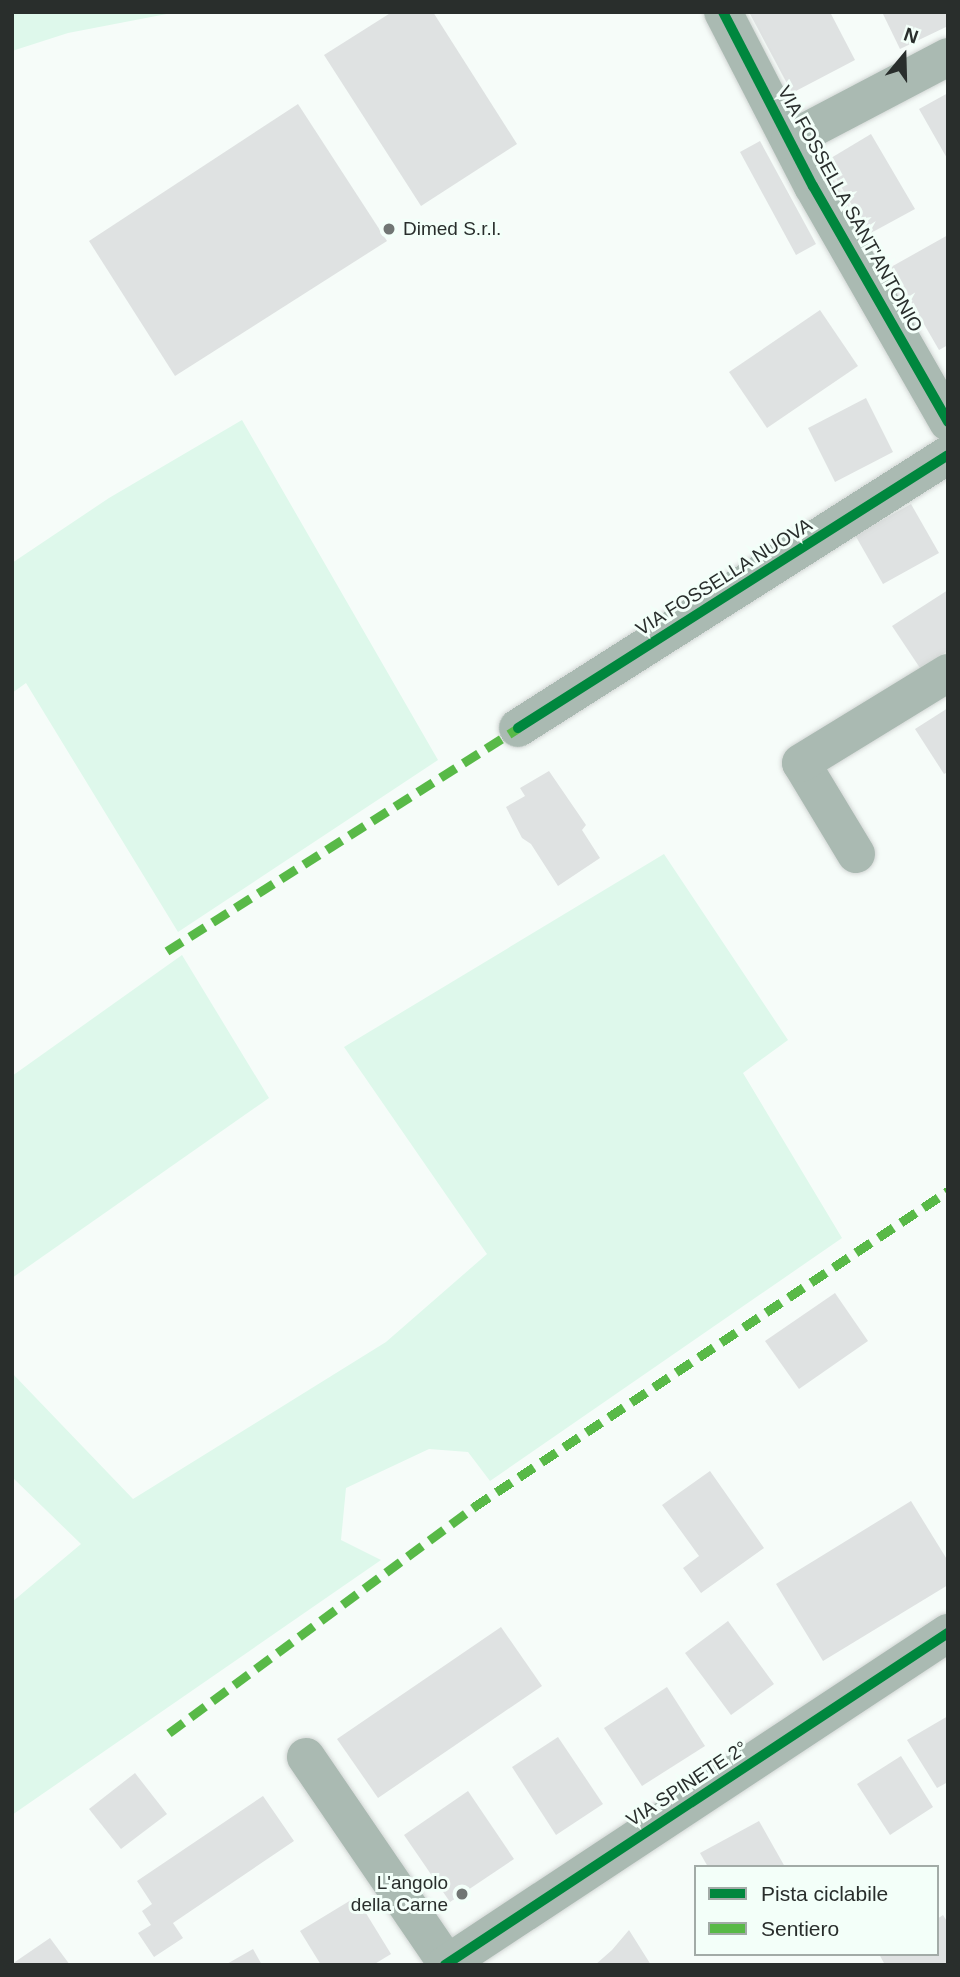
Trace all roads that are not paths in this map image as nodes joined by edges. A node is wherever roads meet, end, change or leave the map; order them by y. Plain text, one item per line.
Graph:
1 (723, 12) edge
2 (948, 57) edge
3 (790, 140) junction
4 (948, 422) edge
5 (948, 455) edge
6 (948, 673) edge
7 (518, 728) dead end
8 (856, 855) dead end
9 (948, 1633) edge
10 (306, 1757) dead end
11 (491, 1953) edge
12 (446, 1964) edge

1 - 3 street, VIA FOSSELLA SANT'ANTONIO
2 - 3 street
3 - 4 street, VIA FOSSELLA SANT'ANTONIO
5 - 7 street, VIA FOSSELLA NUOVA
6 - 8 street
9 - 11 street, VIA SPINETE 2°
10 - 12 street
11 - 12 street, VIA SPINETE 2°

